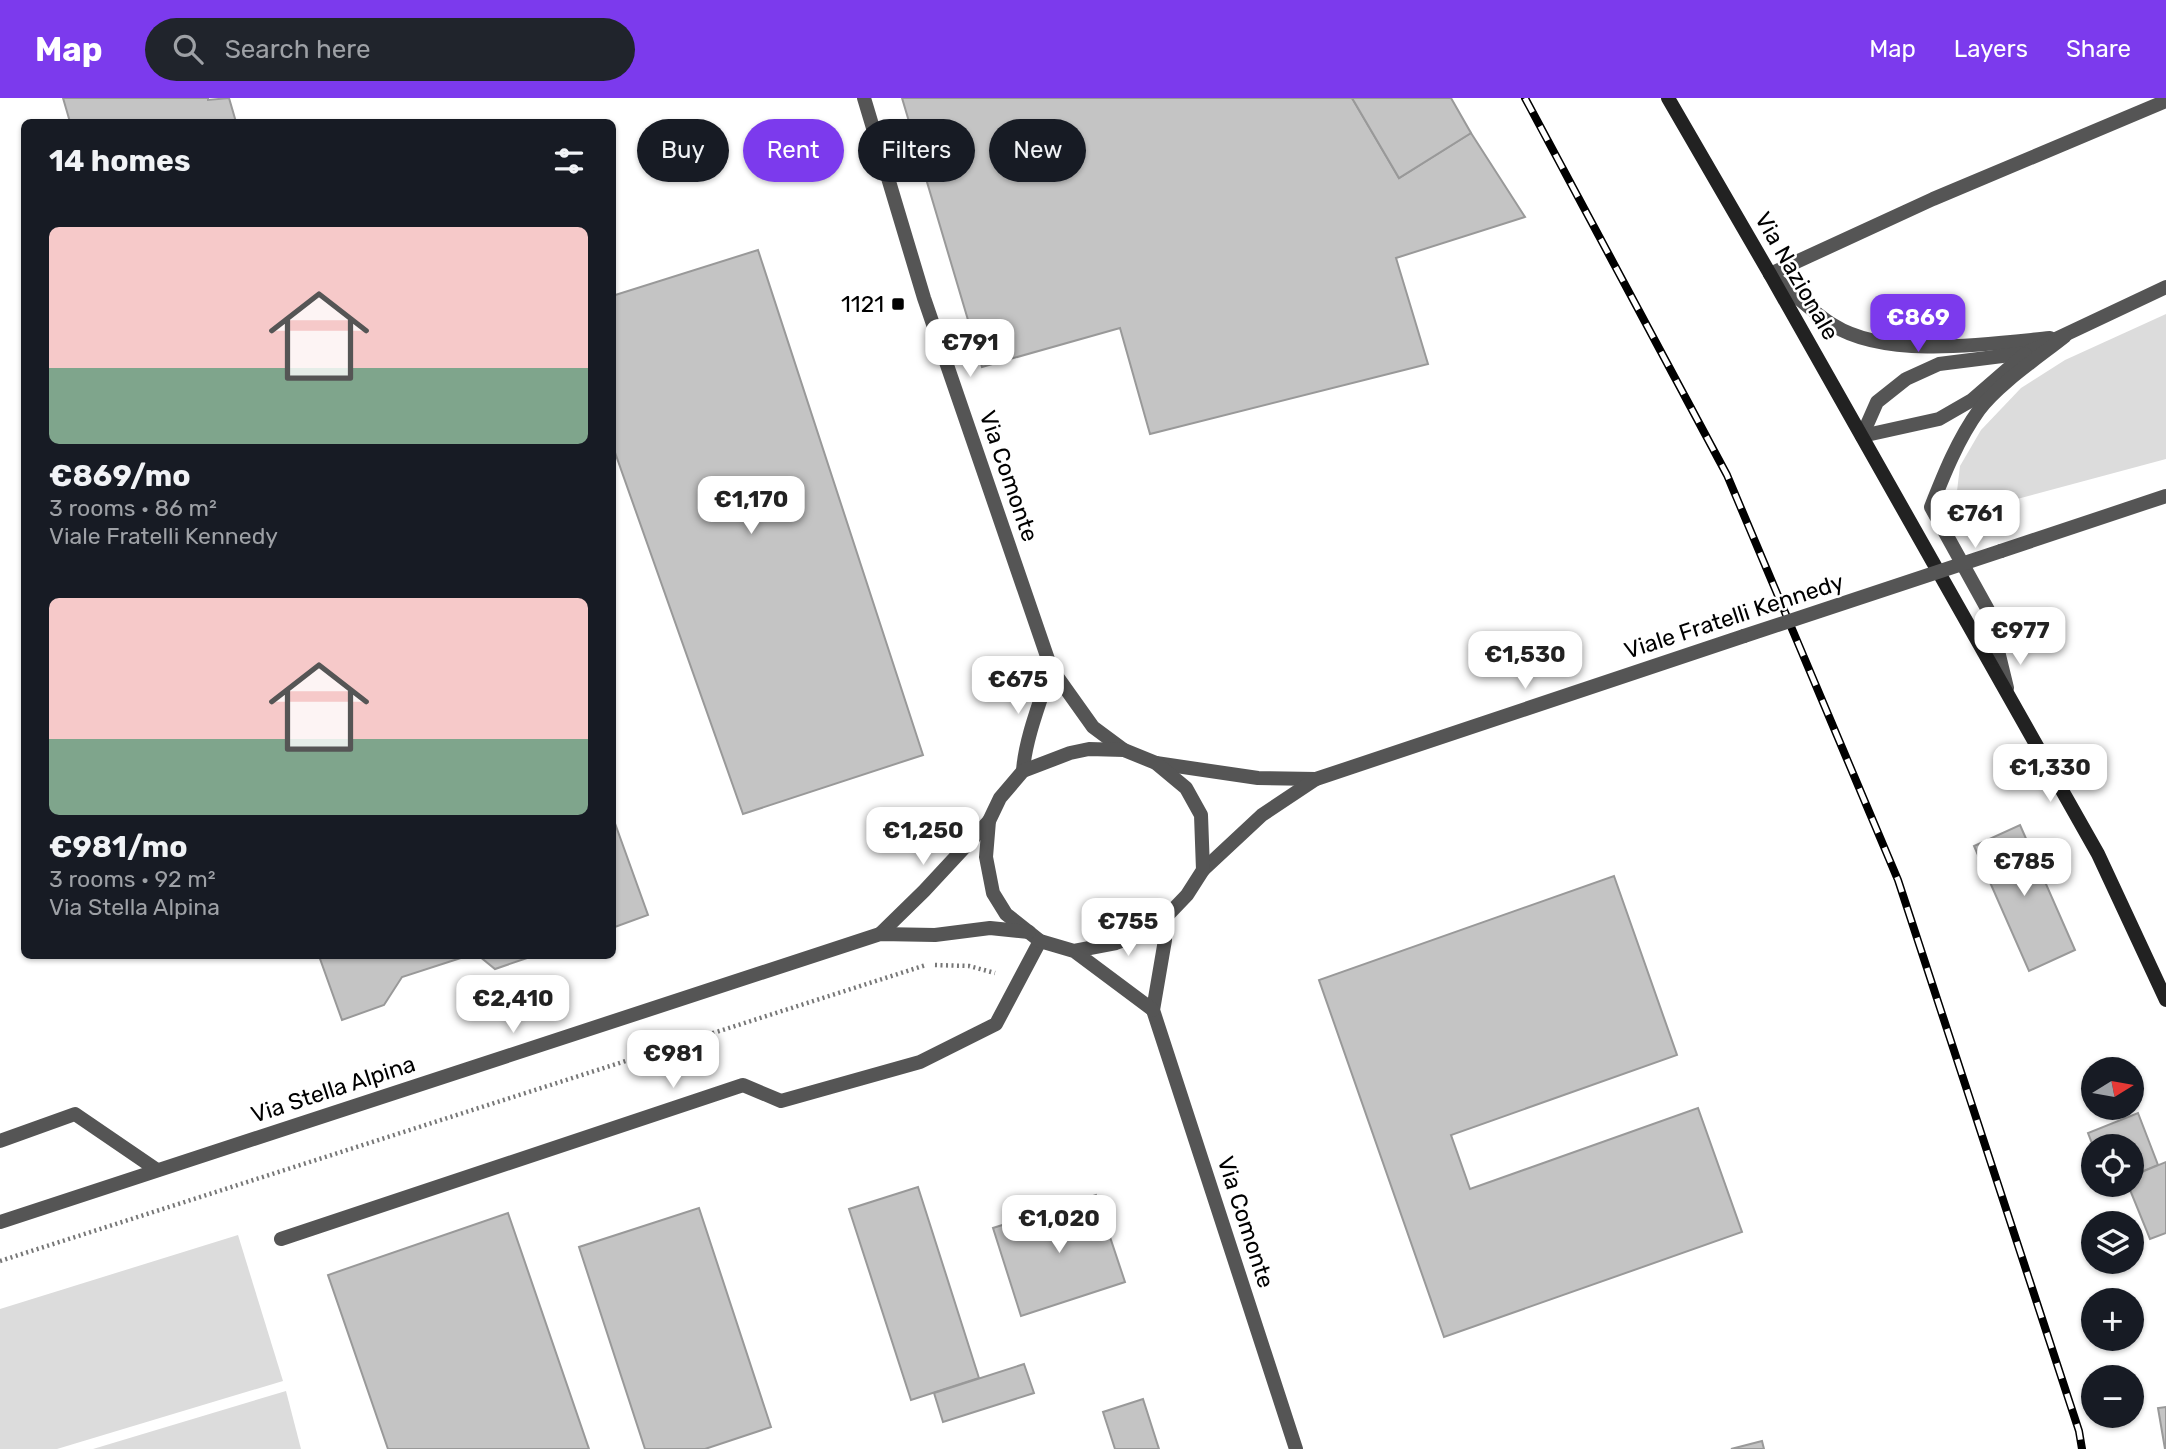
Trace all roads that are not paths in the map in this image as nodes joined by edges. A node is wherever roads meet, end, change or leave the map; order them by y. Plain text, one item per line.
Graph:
1 (864, 98) edge
2 (1668, 98) edge
3 (2166, 101) edge
4 (1770, 274) junction
5 (2166, 287) edge
6 (2065, 336) junction
7 (2026, 353) junction
8 (1862, 436) junction
9 (2166, 496) edge
10 (1051, 668) junction
11 (2009, 696) junction
12 (1124, 750) junction
13 (1156, 763) junction
14 (1023, 771) junction
15 (1316, 779) junction
16 (989, 821) junction
17 (1203, 870) junction
18 (1164, 919) junction
19 (880, 934) junction
20 (1035, 936) junction
21 (1074, 951) junction
22 (2166, 1000) edge
23 (1153, 1010) junction
24 (0, 1141) edge
25 (157, 1170) junction
26 (0, 1222) edge
27 (281, 1239) dead end
28 (1296, 1449) edge

1 - 10 street, Via Comonte
2 - 4 main road, Via Nazionale
3 - 4 street
4 - 6 street
4 - 8 main road, Via Nazionale
5 - 6 street
6 - 7 street
6 - 11 street, Via Nazionale
7 - 8 street
7 - 8 street
8 - 11 main road, Via Nazionale
9 - 15 street, Viale Fratelli Kennedy, bridge
10 - 12 street, Via Comonte
10 - 14 street
11 - 22 main road, Via Nazionale
12 - 13 street
12 - 14 street
13 - 15 street, Viale Fratelli Kennedy
13 - 17 street
14 - 16 street
15 - 17 street, Viale Fratelli Kennedy
16 - 19 street, Via Stella Alpina
16 - 20 street
17 - 18 street
18 - 21 street
18 - 23 street
19 - 20 street, Via Stella Alpina
19 - 25 street, Via Stella Alpina
20 - 21 street
20 - 27 street
21 - 23 street
23 - 28 street, Via Comonte
24 - 25 street
25 - 26 street, Via Stella Alpina

